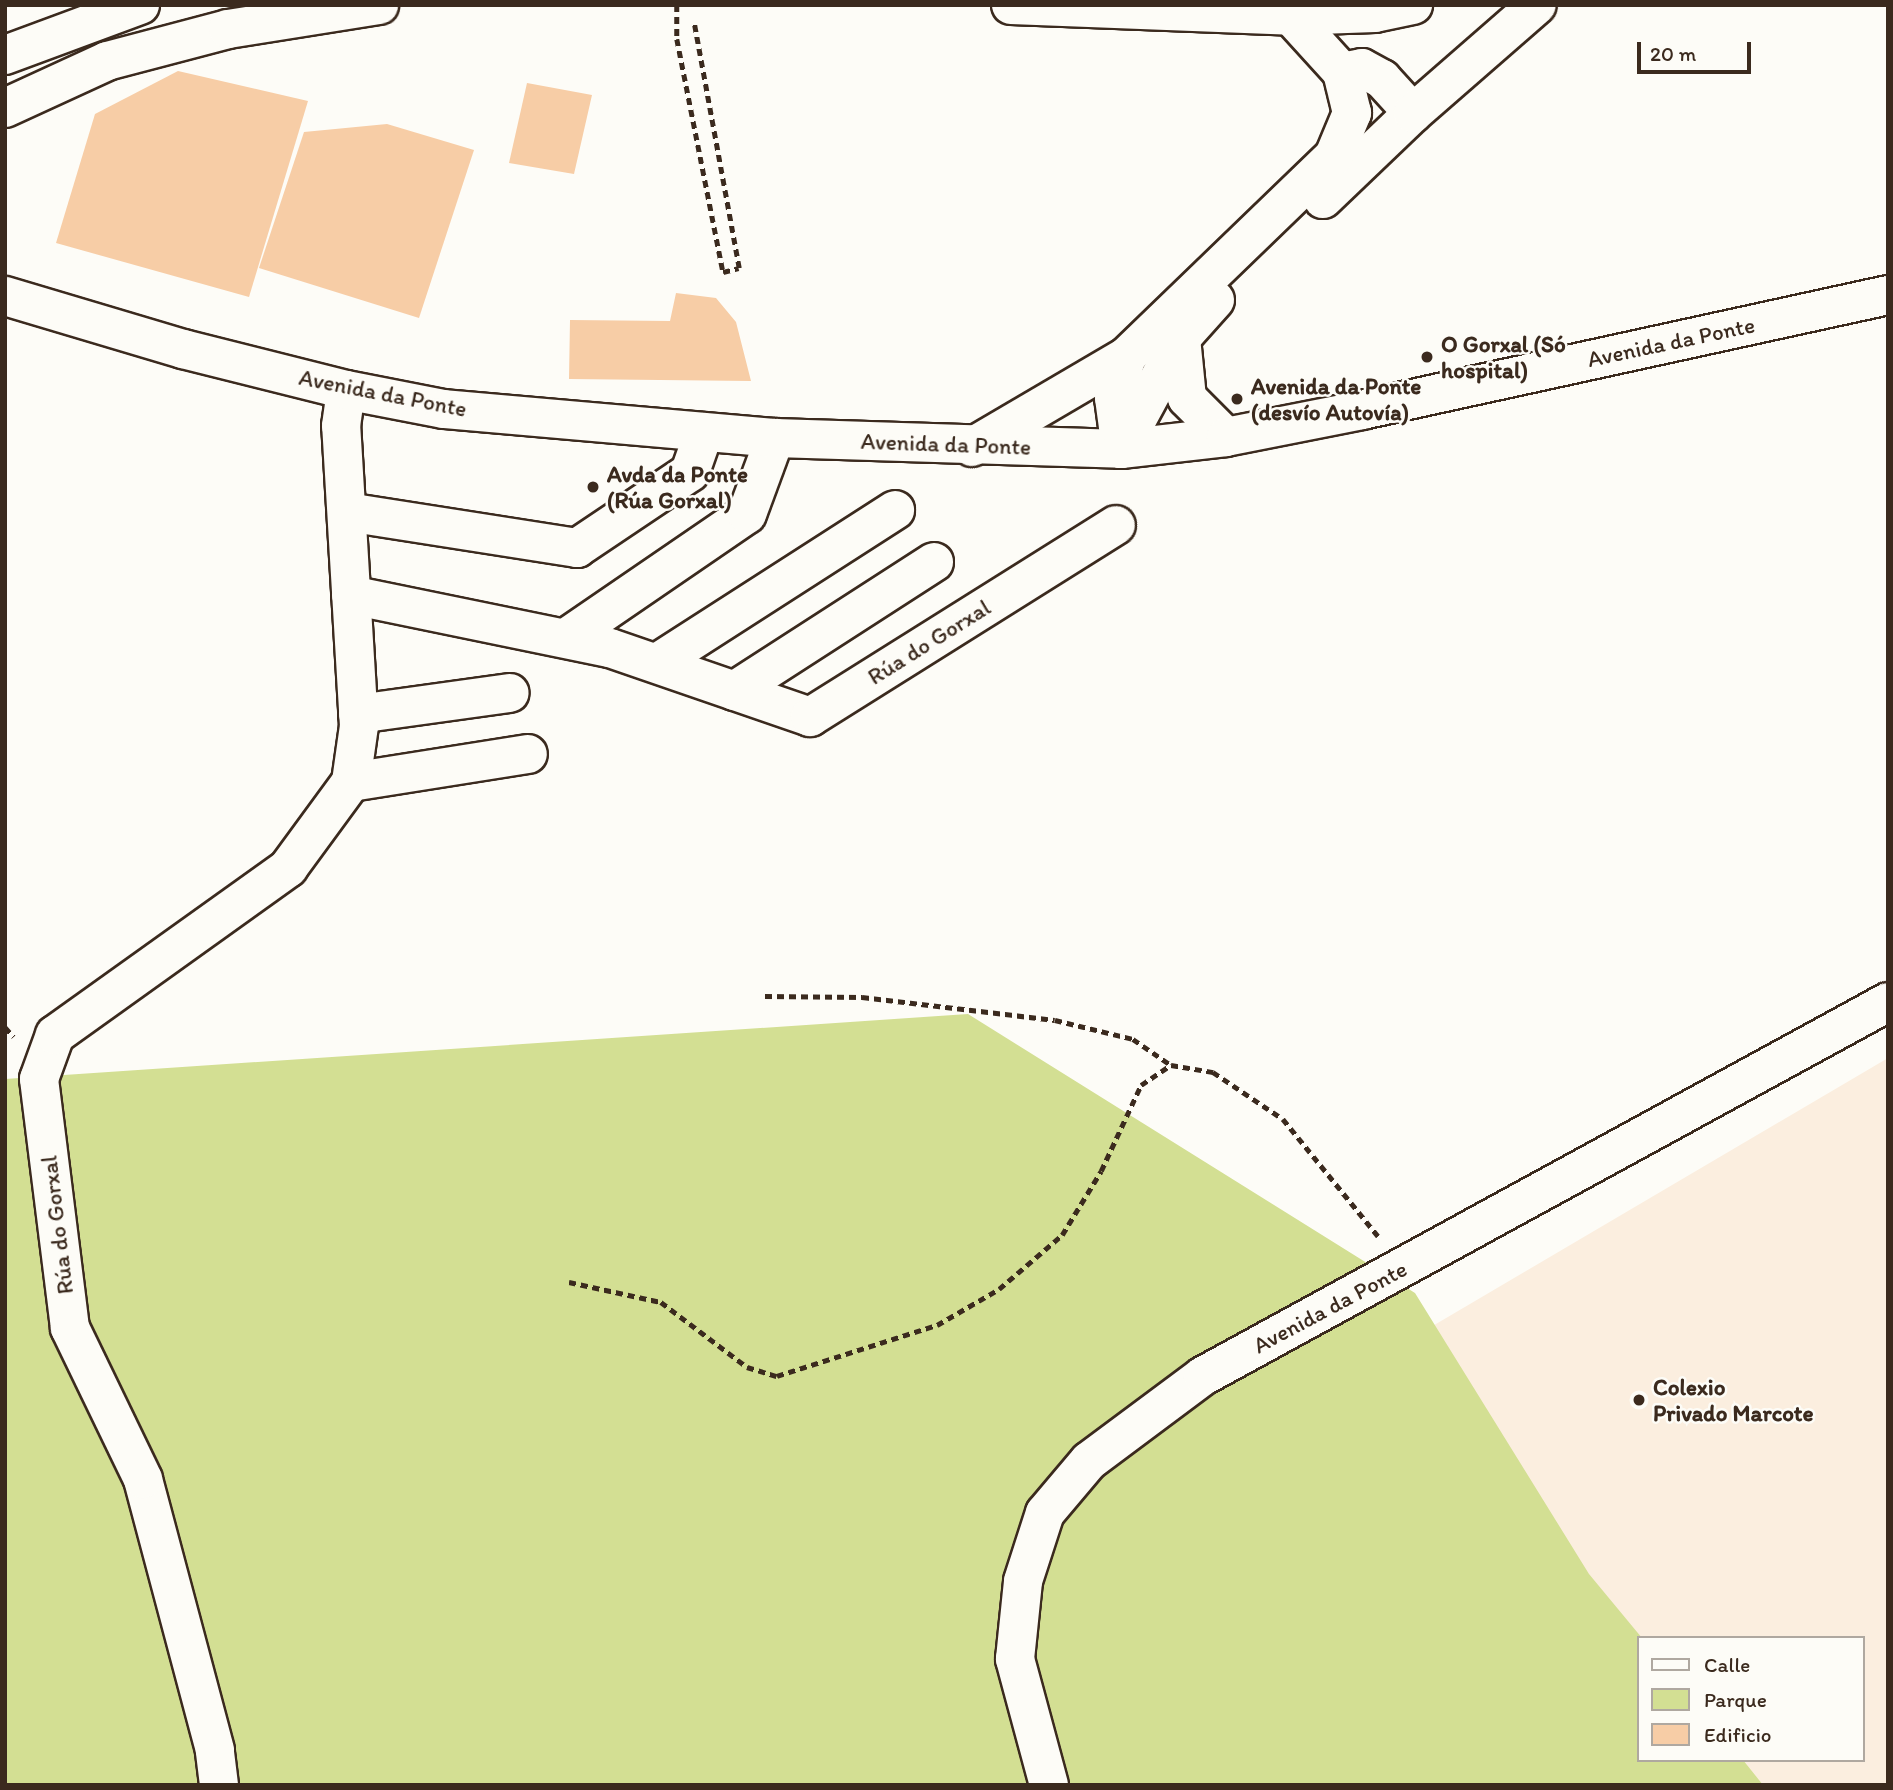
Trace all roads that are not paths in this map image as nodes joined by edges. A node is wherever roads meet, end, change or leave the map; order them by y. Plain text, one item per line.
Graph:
1 (140, 5) edge
2 (379, 5) edge
3 (1012, 5) edge
4 (1413, 5) edge
5 (1537, 5) edge
6 (1290, 16) junction
7 (5, 55) edge
8 (1342, 72) junction
9 (5, 108) edge
10 (1413, 113) junction
11 (1888, 295) edge
12 (5, 296) edge
13 (1181, 338) junction
14 (1127, 356) junction
15 (346, 390) junction
16 (704, 432) junction
17 (1226, 437) junction
18 (775, 438) junction
19 (972, 447) junction
20 (1121, 449) junction
21 (895, 510) dead end
22 (347, 512) junction
23 (1116, 525) dead end
24 (934, 562) dead end
25 (351, 595) junction
26 (566, 638) junction
27 (657, 663) junction
28 (734, 691) junction
29 (510, 692) dead end
30 (358, 714) junction
31 (528, 754) dead end
32 (351, 782) junction
33 (1888, 1002) edge
34 (219, 1785) edge
35 (1049, 1785) edge

1 - 7 main road
2 - 9 main road
3 - 6 main road
4 - 6 main road
5 - 10 main road
6 - 8 main road
8 - 10 main road
8 - 14 main road
10 - 13 main road
11 - 17 main road, Avenida da Ponte
12 - 15 main road, Avenida da Ponte
13 - 17 main road
13 - 20 main road
14 - 19 main road
14 - 20 main road
15 - 16 main road, Avenida da Ponte
15 - 22 main road
16 - 18 main road, Avenida da Ponte
16 - 22 main road
17 - 20 main road, Avenida da Ponte
18 - 19 main road, Avenida da Ponte
18 - 26 main road
19 - 20 main road, Avenida da Ponte
21 - 27 main road
22 - 25 main road
23 - 28 main road, Rúa do Gorxal
24 - 28 main road
25 - 26 main road, Rúa do Gorxal
25 - 30 main road
26 - 27 main road, Rúa do Gorxal
27 - 28 main road, Rúa do Gorxal
29 - 30 main road
30 - 32 main road
31 - 32 main road
32 - 34 main road, Rúa do Gorxal
33 - 35 main road, Avenida da Ponte

